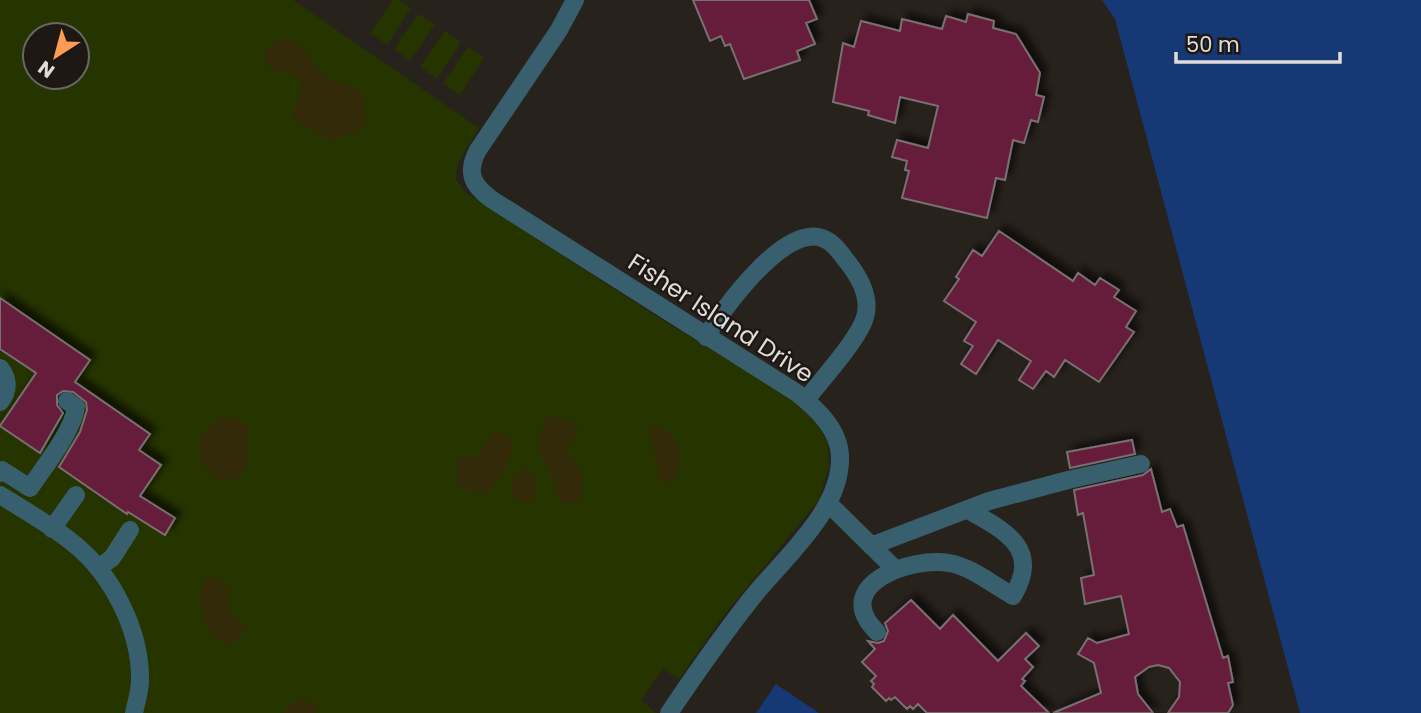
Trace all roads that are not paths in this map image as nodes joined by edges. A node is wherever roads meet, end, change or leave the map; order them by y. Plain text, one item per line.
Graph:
1 (575, 0) edge
2 (706, 337) junction
3 (0, 368) edge
4 (806, 400) junction
5 (68, 401) dead end
6 (0, 402) edge
7 (1141, 464) dead end
8 (0, 473) edge
9 (0, 495) edge
10 (76, 495) dead end
11 (828, 503) junction
12 (968, 510) junction
13 (52, 529) junction
14 (130, 530) dead end
15 (871, 546) junction
16 (98, 568) junction
17 (895, 569) junction
18 (877, 632) dead end
19 (134, 713) edge
20 (669, 713) edge

1 - 2 street, Fisher Island Drive
2 - 4 street, Fisher Island Drive
2 - 4 street
3 - 6 street
4 - 11 street, Fisher Island Drive
5 - 8 street
7 - 12 street
9 - 13 street
10 - 13 street
11 - 15 street
11 - 20 street, Fisher Island Drive
12 - 15 street
12 - 17 street
13 - 16 street
14 - 16 street
15 - 17 street
16 - 19 street
17 - 18 street

